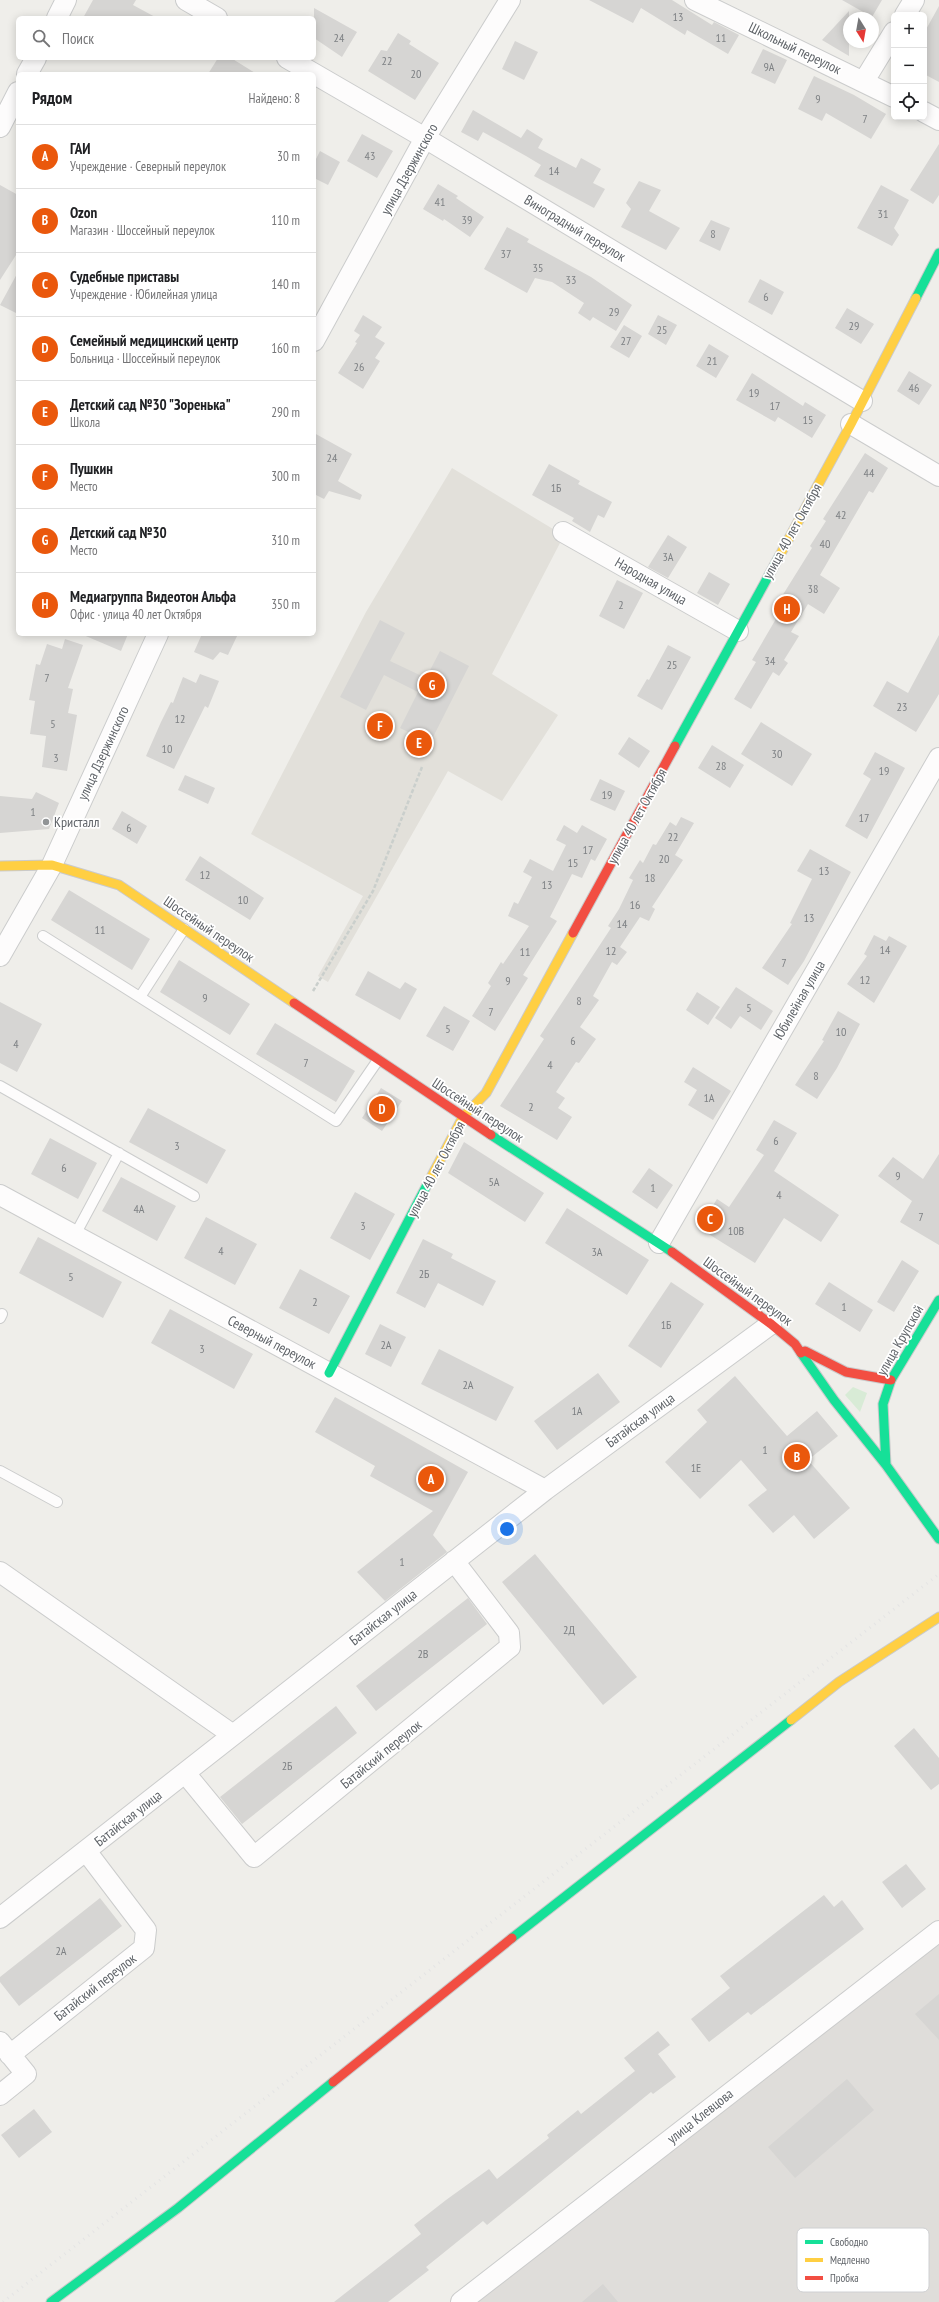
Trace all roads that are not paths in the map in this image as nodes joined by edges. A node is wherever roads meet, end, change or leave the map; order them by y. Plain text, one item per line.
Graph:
1 (66, 0) edge
2 (186, 0) edge
3 (510, 0) edge
4 (914, 0) edge
5 (707, 3) edge
6 (907, 12) edge
7 (58, 16) edge
8 (214, 16) edge
9 (891, 37) edge
10 (35, 60) edge
11 (289, 60) edge
12 (29, 72) edge
13 (310, 72) edge
14 (316, 75) edge
15 (864, 81) junction
16 (891, 95) edge
17 (16, 96) edge
18 (927, 114) edge
19 (939, 120) edge
20 (0, 127) edge
21 (425, 138) junction
22 (939, 253) edge
23 (316, 337) edge
24 (862, 401) junction
25 (851, 424) junction
26 (939, 476) edge
27 (564, 532) dead end
28 (738, 631) junction
29 (157, 636) edge
30 (939, 758) edge
31 (52, 865) junction
32 (0, 866) edge
33 (184, 929) junction
34 (44, 936) dead end
35 (0, 956) edge
36 (140, 997) junction
37 (378, 1060) junction
38 (0, 1086) edge
39 (463, 1117) junction
40 (119, 1153) junction
41 (0, 1195) edge
42 (194, 1196) dead end
43 (75, 1235) junction
44 (659, 1243) junction
45 (939, 1300) edge
46 (771, 1324) junction
47 (796, 1344) junction
48 (330, 1373) junction
49 (891, 1380) junction
50 (886, 1465) junction
51 (0, 1472) edge
52 (545, 1490) junction
53 (57, 1502) dead end
54 (939, 1539) edge
55 (454, 1561) junction
56 (0, 1572) edge
57 (939, 1617) edge
58 (233, 1735) junction
59 (185, 1773) junction
60 (86, 1851) junction
61 (0, 1918) edge
62 (939, 1931) edge
63 (5, 2049) edge
64 (0, 2095) edge
65 (51, 2302) edge
66 (461, 2302) edge

1 - 7 street
2 - 8 street
3 - 21 street, улица Дзержинского
4 - 6 street
5 - 15 street, Школьный переулок
9 - 15 street
10 - 12 street
11 - 13 street, Виноградный переулок
14 - 21 street, Виноградный переулок
15 - 16 street, Школьный переулок
17 - 20 street
18 - 19 street
21 - 23 street, улица Дзержинского
21 - 24 street, Виноградный переулок
22 - 24 street, улица 40 лет Октября
24 - 25 street, улица 40 лет Октября
25 - 26 street
25 - 28 street, улица 40 лет Октября
27 - 28 street, Народная улица
28 - 39 street, улица 40 лет Октября
29 - 31 street, улица Дзержинского
30 - 44 street, Юбилейная улица
31 - 32 street, Шоссейный переулок
31 - 33 street, Шоссейный переулок
31 - 35 street, улица Дзержинского
33 - 36 lane
33 - 37 street, Шоссейный переулок
34 - 36 lane
36 - 37 lane
37 - 39 street, Шоссейный переулок
38 - 40 lane
39 - 44 street, Шоссейный переулок
39 - 48 street, улица 40 лет Октября
40 - 42 lane
40 - 43 lane
41 - 43 street, Северный переулок
43 - 48 street, Северный переулок
44 - 46 street, Шоссейный переулок
45 - 49 street, улица Крупской
46 - 47 street, Шоссейный переулок
46 - 52 street, Батайская улица
47 - 49 street
47 - 50 street, Шоссейный переулок
48 - 52 street, Северный переулок
49 - 50 street, улица Крупской
50 - 54 street
51 - 53 lane
52 - 55 street, Батайская улица
55 - 58 street, Батайская улица
55 - 59 street, Батайский переулок
56 - 58 street
57 - 65 street
58 - 59 street, Батайская улица
59 - 60 street, Батайская улица
60 - 61 street, Батайская улица
60 - 63 street, Батайский переулок
62 - 66 street, улица Клевцова
63 - 64 street, Батайский переулок

